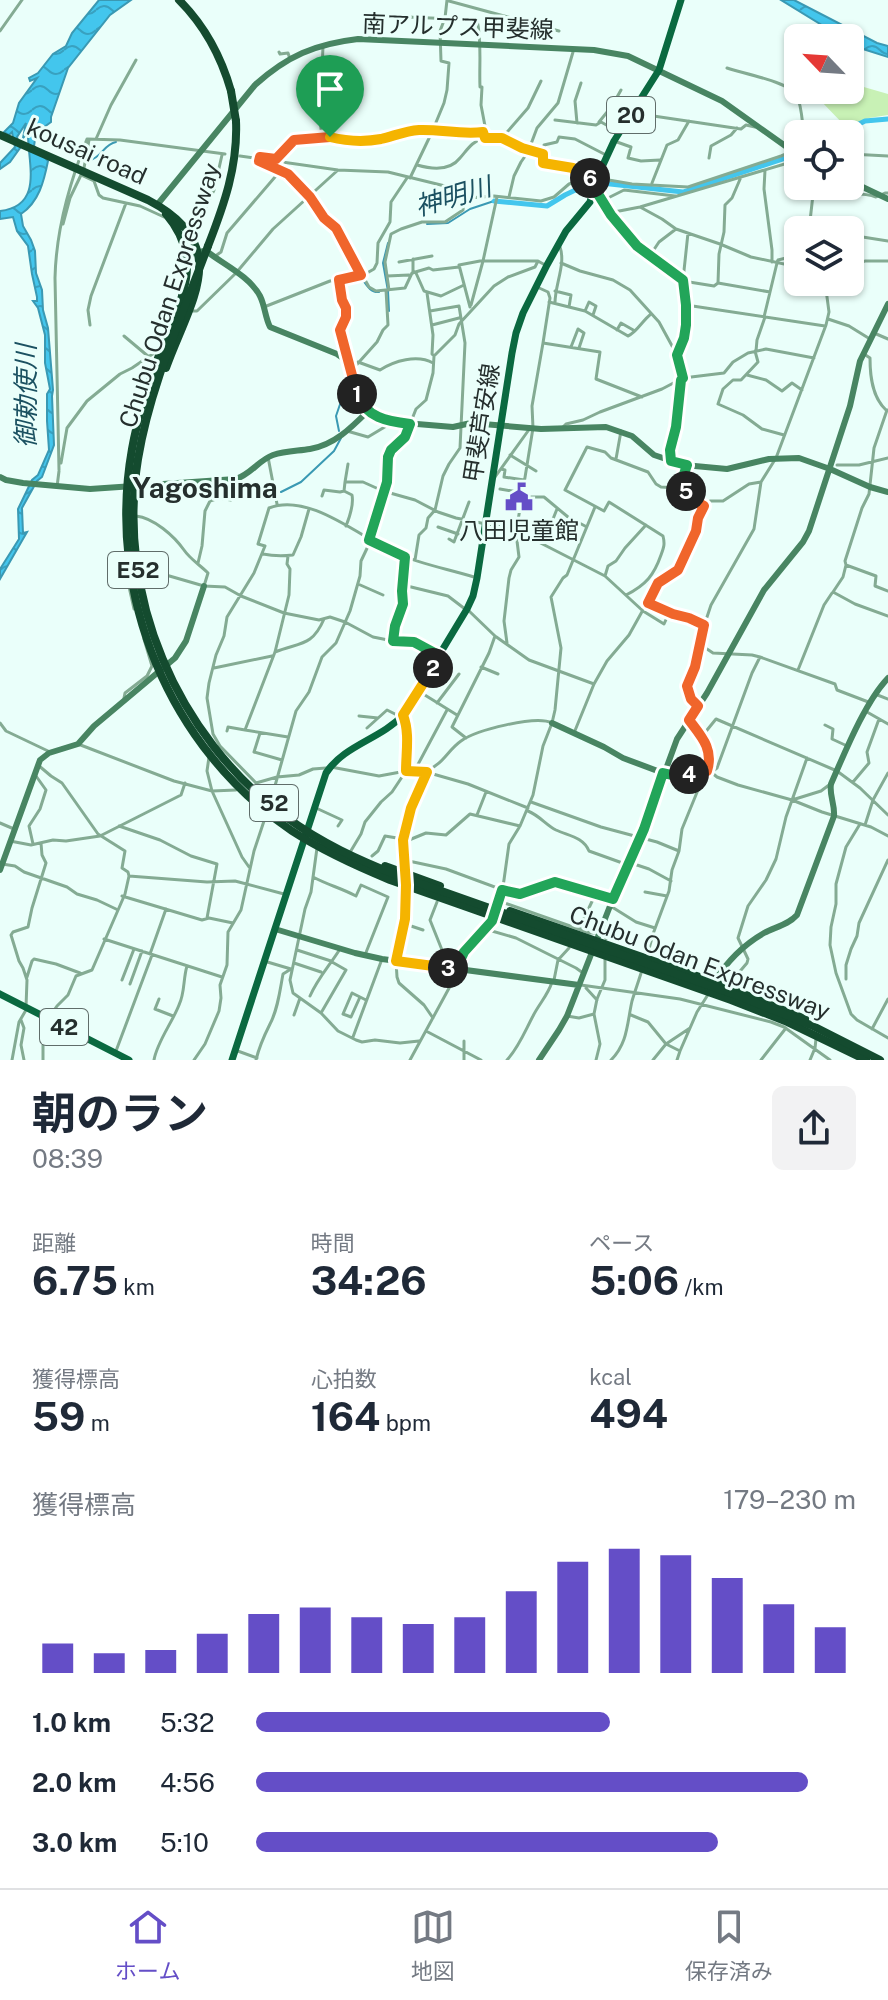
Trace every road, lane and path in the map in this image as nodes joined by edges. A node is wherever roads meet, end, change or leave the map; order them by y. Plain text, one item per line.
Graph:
1 (22, 0) edge
2 (179, 0) edge
3 (446, 0) edge
4 (681, 0) edge
5 (467, 5) junction
6 (384, 16) dead end
7 (445, 18) junction
8 (477, 20) junction
9 (0, 31) edge
10 (559, 31) dead end
11 (441, 43) junction
12 (323, 45) junction
13 (480, 45) junction
14 (572, 49) junction
15 (279, 52) dead end
16 (290, 59) junction
17 (136, 60) dead end
18 (727, 68) dead end
19 (659, 70) junction
20 (541, 81) dead end
21 (581, 83) dead end
22 (621, 90) dead end
23 (634, 111) junction
24 (555, 120) dead end
25 (801, 120) edge
26 (689, 121) junction
27 (599, 122) junction
28 (577, 123) junction
29 (737, 128) junction
30 (759, 128) junction
31 (432, 132) junction
32 (483, 132) junction
33 (619, 132) junction
34 (0, 135) edge
35 (322, 138) junction
36 (485, 138) junction
37 (502, 138) junction
38 (96, 139) junction
39 (614, 141) junction
40 (784, 147) edge
41 (529, 150) junction
42 (201, 151) junction
43 (543, 154) junction
44 (607, 155) junction
45 (864, 155) edge
46 (240, 156) dead end
47 (888, 156) edge
48 (260, 157) junction
49 (709, 158) dead end
50 (784, 158) edge
51 (276, 159) junction
52 (660, 160) junction
53 (784, 160) edge
54 (416, 165) junction
55 (78, 168) junction
56 (765, 169) junction
57 (281, 170) junction
58 (338, 170) junction
59 (409, 177) junction
60 (741, 177) junction
61 (585, 179) junction
62 (652, 183) junction
63 (595, 184) junction
64 (864, 187) edge
65 (864, 194) edge
66 (886, 196) edge
67 (310, 197) junction
68 (464, 197) junction
69 (497, 197) junction
70 (677, 197) junction
71 (508, 198) junction
72 (602, 201) junction
73 (126, 203) junction
74 (157, 205) junction
75 (640, 207) junction
76 (609, 213) junction
77 (167, 215) junction
78 (676, 229) junction
79 (60, 230) junction
80 (688, 233) junction
81 (383, 234) junction
82 (391, 234) junction
83 (864, 237) edge
84 (192, 240) junction
85 (888, 241) edge
86 (559, 244) junction
87 (720, 244) junction
88 (197, 252) junction
89 (186, 255) junction
90 (650, 255) junction
91 (432, 256) dead end
92 (214, 257) junction
93 (784, 258) edge
94 (413, 259) junction
95 (483, 261) junction
96 (538, 261) junction
97 (864, 261) edge
98 (888, 261) edge
99 (399, 262) dead end
100 (774, 262) junction
101 (784, 264) edge
102 (547, 265) junction
103 (561, 265) junction
104 (459, 267) junction
105 (236, 273) junction
106 (412, 273) junction
107 (361, 275) junction
108 (387, 276) junction
109 (339, 280) junction
110 (683, 281) junction
111 (718, 283) junction
112 (464, 285) junction
113 (536, 286) junction
114 (388, 290) junction
115 (555, 291) junction
116 (426, 292) junction
117 (770, 292) junction
118 (827, 296) edge
119 (549, 302) junction
120 (555, 304) junction
121 (888, 304) edge
122 (686, 305) junction
123 (264, 307) junction
124 (470, 307) junction
125 (569, 307) junction
126 (430, 311) junction
127 (585, 311) junction
128 (191, 312) junction
129 (651, 314) junction
130 (593, 315) junction
131 (765, 317) junction
132 (463, 318) junction
133 (828, 319) junction
134 (90, 325) dead end
135 (171, 325) junction
136 (432, 325) junction
137 (826, 326) junction
138 (617, 330) junction
139 (635, 331) junction
140 (181, 333) junction
141 (124, 336) dead end
142 (872, 336) junction
143 (888, 339) edge
144 (543, 343) junction
145 (571, 347) junction
146 (579, 348) junction
147 (158, 351) junction
148 (755, 351) junction
149 (864, 354) junction
150 (677, 355) junction
151 (434, 356) junction
152 (149, 357) junction
153 (814, 358) junction
154 (347, 361) junction
155 (358, 362) junction
156 (433, 363) junction
157 (351, 371) junction
158 (745, 375) junction
159 (682, 379) junction
160 (802, 390) junction
161 (642, 397) junction
162 (887, 410) edge
163 (368, 411) junction
164 (393, 422) junction
165 (410, 424) junction
166 (461, 426) junction
167 (500, 426) junction
168 (531, 428) junction
169 (562, 428) junction
170 (347, 431) junction
171 (621, 431) junction
172 (785, 435) junction
173 (510, 455) junction
174 (268, 457) junction
175 (776, 458) junction
176 (888, 458) edge
177 (616, 459) junction
178 (671, 461) junction
179 (873, 462) junction
180 (348, 464) dead end
181 (687, 465) junction
182 (526, 466) junction
183 (833, 467) junction
184 (501, 469) junction
185 (59, 470) junction
186 (536, 471) dead end
187 (492, 478) junction
188 (2, 480) edge
189 (524, 480) junction
190 (345, 482) junction
191 (761, 482) junction
192 (138, 486) junction
193 (680, 486) junction
194 (56, 487) junction
195 (127, 487) junction
196 (870, 487) junction
197 (500, 489) dead end
198 (344, 491) junction
199 (383, 491) junction
200 (888, 492) edge
201 (274, 494) junction
202 (522, 495) junction
203 (322, 496) dead end
204 (469, 502) dead end
205 (277, 505) junction
206 (704, 506) junction
207 (595, 507) junction
208 (557, 508) junction
209 (309, 509) junction
210 (435, 510) junction
211 (136, 516) junction
212 (463, 520) junction
213 (485, 525) junction
214 (646, 525) junction
215 (346, 526) junction
216 (438, 527) dead end
217 (586, 527) junction
218 (546, 528) dead end
219 (516, 530) junction
220 (458, 534) junction
221 (449, 539) dead end
222 (369, 540) junction
223 (263, 554) junction
224 (288, 556) junction
225 (405, 557) junction
226 (573, 559) junction
227 (415, 560) junction
228 (198, 563) junction
229 (846, 565) junction
230 (125, 569) dead end
231 (166, 575) dead end
232 (605, 576) junction
233 (477, 578) junction
234 (358, 584) junction
235 (403, 585) junction
236 (204, 586) junction
237 (888, 591) edge
238 (833, 592) junction
239 (383, 595) dead end
240 (626, 595) junction
241 (241, 596) junction
242 (648, 603) junction
243 (467, 609) junction
244 (643, 611) junction
245 (284, 613) junction
246 (669, 613) junction
247 (888, 616) edge
248 (324, 619) junction
249 (345, 622) junction
250 (704, 625) junction
251 (495, 636) junction
252 (393, 641) junction
253 (507, 643) junction
254 (700, 645) junction
255 (728, 653) junction
256 (274, 654) junction
257 (440, 656) junction
258 (760, 657) junction
259 (168, 664) junction
260 (481, 667) junction
261 (214, 668) junction
262 (559, 670) junction
263 (798, 670) junction
264 (158, 672) junction
265 (459, 674) dead end
266 (498, 674) dead end
267 (888, 678) edge
268 (594, 684) junction
269 (419, 691) junction
270 (875, 694) junction
271 (888, 699) edge
272 (124, 702) junction
273 (437, 703) junction
274 (871, 703) junction
275 (698, 706) junction
276 (447, 710) junction
277 (866, 712) junction
278 (457, 715) junction
279 (359, 716) dead end
280 (402, 717) junction
281 (378, 718) junction
282 (879, 719) junction
283 (689, 720) junction
284 (0, 723) edge
285 (552, 723) junction
286 (888, 724) edge
287 (825, 725) dead end
288 (732, 726) junction
289 (367, 728) dead end
290 (245, 730) junction
291 (227, 731) dead end
292 (260, 733) junction
293 (574, 733) junction
294 (288, 737) junction
295 (701, 737) junction
296 (466, 738) junction
297 (78, 744) junction
298 (219, 747) junction
299 (848, 747) junction
300 (51, 752) junction
301 (210, 755) junction
302 (807, 758) junction
303 (282, 760) junction
304 (38, 764) junction
305 (330, 768) junction
306 (406, 771) junction
307 (414, 771) junction
308 (709, 771) junction
309 (837, 771) junction
310 (426, 772) junction
311 (663, 773) junction
312 (888, 773) edge
313 (34, 774) junction
314 (277, 777) junction
315 (853, 782) junction
316 (185, 783) junction
317 (831, 784) junction
318 (235, 786) junction
319 (212, 791) junction
320 (229, 791) junction
321 (486, 791) junction
322 (792, 800) junction
323 (873, 800) junction
324 (271, 801) junction
325 (531, 802) junction
326 (315, 807) junction
327 (528, 809) junction
328 (267, 812) junction
329 (477, 815) junction
330 (888, 815) edge
331 (834, 816) junction
332 (0, 823) edge
333 (862, 824) junction
334 (119, 826) junction
335 (338, 826) dead end
336 (520, 826) junction
337 (309, 828) junction
338 (14, 829) junction
339 (100, 836) junction
340 (888, 836) edge
341 (306, 839) junction
342 (640, 839) junction
343 (403, 840) junction
344 (10, 841) junction
345 (41, 843) junction
346 (319, 843) junction
347 (33, 844) junction
348 (679, 851) junction
349 (351, 852) junction
350 (372, 856) dead end
351 (404, 860) junction
352 (888, 860) edge
353 (346, 861) junction
354 (628, 865) junction
355 (1, 867) edge
356 (250, 868) junction
357 (405, 874) junction
358 (129, 876) junction
359 (313, 877) junction
360 (41, 879) junction
361 (215, 881) junction
362 (671, 881) junction
363 (247, 884) junction
364 (406, 885) junction
365 (502, 890) junction
366 (645, 892) dead end
367 (596, 893) junction
368 (286, 894) junction
369 (122, 896) junction
370 (667, 896) junction
371 (437, 902) dead end
372 (611, 902) junction
373 (497, 908) junction
374 (117, 909) junction
375 (166, 909) junction
376 (207, 918) junction
377 (233, 923) junction
378 (405, 924) junction
379 (655, 928) junction
380 (275, 929) junction
381 (485, 929) junction
382 (423, 930) dead end
383 (579, 930) junction
384 (300, 937) junction
385 (600, 938) junction
386 (104, 939) junction
387 (569, 948) dead end
388 (743, 948) junction
389 (134, 949) junction
390 (340, 949) junction
391 (297, 950) junction
392 (142, 951) junction
393 (593, 951) junction
394 (151, 954) junction
395 (365, 956) junction
396 (605, 956) junction
397 (646, 958) junction
398 (382, 959) junction
399 (558, 960) junction
400 (264, 961) junction
401 (396, 961) junction
402 (332, 962) junction
403 (294, 963) junction
404 (187, 966) junction
405 (292, 969) junction
406 (453, 969) junction
407 (643, 969) junction
408 (323, 972) junction
409 (80, 973) junction
410 (583, 974) junction
411 (837, 976) junction
412 (222, 977) junction
413 (27, 980) junction
414 (122, 980) dead end
415 (553, 982) junction
416 (714, 982) junction
417 (730, 983) dead end
418 (130, 984) dead end
419 (582, 985) junction
420 (601, 988) junction
421 (710, 992) junction
422 (635, 993) junction
423 (0, 994) edge
424 (792, 994) dead end
425 (310, 996) dead end
426 (360, 997) junction
427 (300, 998) junction
428 (159, 999) dead end
429 (888, 999) edge
430 (366, 1000) junction
431 (597, 1000) junction
432 (703, 1005) junction
433 (26, 1008) junction
434 (321, 1013) junction
435 (594, 1014) junction
436 (294, 1015) dead end
437 (630, 1015) junction
438 (173, 1016) junction
439 (567, 1016) junction
440 (433, 1018) junction
441 (48, 1019) junction
442 (21, 1020) junction
443 (786, 1022) junction
444 (690, 1028) junction
445 (872, 1029) junction
446 (426, 1031) junction
447 (816, 1035) junction
448 (353, 1037) junction
449 (888, 1038) edge
450 (419, 1041) junction
451 (464, 1041) dead end
452 (666, 1044) junction
453 (43, 1045) dead end
454 (815, 1048) junction
455 (235, 1050) junction
456 (464, 1051) junction
457 (680, 1051) junction
458 (121, 1058) edge
459 (256, 1059) edge
460 (12, 1060) edge
461 (24, 1060) edge
462 (43, 1060) edge
463 (154, 1060) edge
464 (194, 1060) edge
465 (232, 1060) edge
466 (410, 1060) edge
467 (464, 1060) edge
468 (481, 1060) edge
469 (507, 1060) edge
470 (539, 1060) edge
471 (596, 1060) edge
472 (612, 1060) edge
473 (653, 1060) edge
474 (677, 1060) edge
475 (761, 1060) edge
476 (810, 1060) edge
477 (830, 1060) edge
478 (866, 1060) edge
479 (884, 1060) edge

1 - 9 street
2 - 346 highway, Chubu Odan Expressway / E52, bridge
3 - 5 street
3 - 7 street
4 - 19 main road, 甲斐芦安線 / 20
5 - 8 street
5 - 10 street
6 - 7 street
7 - 8 street
7 - 11 street
8 - 13 street
11 - 12 street, 南アルプス甲斐線
11 - 13 street, 南アルプス甲斐線
11 - 31 street
12 - 16 street, 南アルプス甲斐線
12 - 35 street
13 - 14 street, 南アルプス甲斐線
13 - 32 street
14 - 19 street, 南アルプス甲斐線
14 - 41 street
15 - 16 street
16 - 42 street, 南アルプス甲斐線
17 - 38 street
18 - 25 street
19 - 23 main road, 甲斐芦安線 / 20
19 - 30 street, 南アルプス甲斐線
20 - 37 street
21 - 28 street
22 - 27 street
23 - 26 street
23 - 33 main road, 甲斐芦安線 / 20
24 - 28 street
26 - 29 street
26 - 52 street
27 - 28 street
27 - 33 street
29 - 30 street
29 - 49 street
30 - 40 street, 南アルプス甲斐線
31 - 32 street
31 - 35 street
31 - 54 street
32 - 36 street
33 - 39 main road, 甲斐芦安線 / 20
34 - 55 highway, kousai road / 52
35 - 51 street
36 - 37 street
36 - 54 street
37 - 41 street
38 - 42 street
38 - 55 street
39 - 44 main road, 甲斐芦安線 / 20
39 - 52 street
41 - 43 street
41 - 71 street
42 - 74 street, 南アルプス甲斐線
42 - 84 street
43 - 44 street
43 - 61 street
44 - 63 main road, 甲斐芦安線 / 20
45 - 47 street
46 - 48 street
48 - 51 street
48 - 57 street
50 - 62 street
51 - 58 street
52 - 62 street
53 - 56 street
54 - 59 street
55 - 74 highway, kousai road / 52
55 - 79 street
56 - 60 street
56 - 100 street
57 - 67 street
57 - 92 street
58 - 59 street
58 - 67 street
59 - 68 street
59 - 81 street
60 - 70 street
60 - 87 street
61 - 63 street
61 - 71 street
62 - 63 street
63 - 72 street
63 - 86 main road, 甲斐芦安線 / 20
64 - 66 street
65 - 66 street
67 - 105 street
67 - 107 street
68 - 69 street
68 - 82 street
69 - 71 street
69 - 95 street
70 - 72 street
70 - 75 street
72 - 76 street
73 - 77 street
73 - 79 street
73 - 134 street
74 - 77 highway, kousai road / 52
74 - 84 highway, kousai road / 52
75 - 76 street
75 - 78 street
76 - 90 street
77 - 89 highway, kousai road / 52
78 - 80 street
78 - 90 street
79 - 185 street
80 - 87 street
80 - 110 street
81 - 82 street
81 - 107 street
82 - 108 street
83 - 85 street
84 - 88 highway, kousai road / 52
86 - 102 main road, 甲斐芦安線 / 20
86 - 103 street
87 - 100 street
87 - 111 street
88 - 89 street
88 - 92 street
88 - 128 highway, kousai road / 52
89 - 135 highway, kousai road / 52
90 - 110 street
91 - 94 street
92 - 105 street
93 - 100 street
94 - 99 street
94 - 106 street
95 - 96 street
95 - 104 street
95 - 124 street
96 - 102 street
96 - 132 street
97 - 98 street
100 - 101 street
100 - 117 street
102 - 103 street
102 - 113 main road, 甲斐芦安線 / 20
103 - 115 street
103 - 129 street
104 - 106 street
104 - 112 street
105 - 123 street
105 - 128 street
106 - 108 street
106 - 114 street
106 - 116 street
107 - 109 street
107 - 114 street
108 - 114 street
109 - 123 street
109 - 154 street
110 - 111 street
110 - 122 street
111 - 117 street
112 - 116 street
112 - 124 street
113 - 119 street
113 - 167 main road, 甲斐芦安線 / 20
114 - 155 street
115 - 120 street
115 - 125 street
116 - 126 street
117 - 131 street
118 - 133 street
119 - 120 street
119 - 144 street
120 - 125 street
121 - 142 street
122 - 131 street
122 - 150 street
123 - 154 street
124 - 132 street
125 - 127 street
126 - 132 street
126 - 136 street
127 - 130 street
127 - 130 street
128 - 140 highway, kousai road / 52
129 - 139 street
129 - 150 street
130 - 138 street
131 - 137 street
131 - 148 street
132 - 136 street
132 - 151 street
132 - 166 street
133 - 137 street
133 - 142 street
135 - 140 street
135 - 147 highway, kousai road / 52
136 - 151 street
137 - 153 street
138 - 139 street
138 - 139 street
140 - 192 highway, kousai road / 52
141 - 152 street
142 - 143 street
142 - 149 street
144 - 145 street
144 - 168 street
145 - 146 street
145 - 146 street
146 - 161 street
147 - 152 street
147 - 195 highway, kousai road / 52
148 - 153 street
148 - 158 street
148 - 159 street
149 - 162 street
149 - 183 street
150 - 159 street
151 - 156 street
152 - 185 street
153 - 160 street
154 - 157 street
155 - 156 street
155 - 157 street
156 - 165 street
157 - 163 street
158 - 160 street
158 - 172 street
159 - 161 street
159 - 178 street
160 - 172 street
161 - 169 street
162 - 179 street
163 - 164 street
163 - 170 street
164 - 165 street
164 - 170 street
165 - 166 street
165 - 199 street
166 - 167 street
166 - 210 street
167 - 168 street
167 - 187 main road, 甲斐芦安線 / 20
168 - 169 street
168 - 173 street
168 - 182 street
169 - 171 street
170 - 174 street
171 - 177 street
171 - 178 street
172 - 175 street
173 - 182 street
173 - 184 street
174 - 192 street
174 - 201 street
175 - 181 street
175 - 183 street
175 - 191 street
176 - 179 street
177 - 193 street
177 - 207 street
178 - 181 street
179 - 183 street
179 - 196 street
180 - 190 street
181 - 193 street
182 - 186 street
182 - 189 street
183 - 196 street
183 - 255 street
184 - 187 street
184 - 189 street
185 - 194 street
187 - 213 main road, 甲斐芦安線 / 20
188 - 194 street
189 - 202 street
190 - 198 street
190 - 199 street
191 - 206 street
191 - 250 street
192 - 195 street
192 - 211 highway, kousai road / 52
193 - 206 street
194 - 195 street
195 - 264 highway, kousai road / 52
196 - 200 street
196 - 229 street
197 - 202 street
198 - 203 street
198 - 215 street
199 - 210 street
199 - 222 street
201 - 205 street
201 - 228 street
202 - 208 street
202 - 219 street
204 - 212 street
205 - 209 street
205 - 223 street
206 - 242 street
207 - 214 street
207 - 217 street
208 - 217 street
208 - 218 street
209 - 215 street
209 - 224 street
210 - 212 street
210 - 227 street
211 - 228 street
211 - 259 highway, kousai road / 52
212 - 213 street
212 - 220 street
213 - 219 street
213 - 233 main road, 甲斐芦安線 / 20
214 - 232 street
214 - 240 street
215 - 222 street
216 - 220 street
217 - 226 street
219 - 226 street
219 - 253 street
220 - 221 street
222 - 225 street
222 - 234 street
223 - 224 street
223 - 241 street
224 - 245 street
225 - 227 street
225 - 235 street
226 - 232 street
226 - 262 street
227 - 233 street
228 - 236 street
229 - 237 street
229 - 238 street
230 - 272 street
231 - 236 street
232 - 240 street
233 - 243 main road, 甲斐芦安線 / 20
234 - 239 street
234 - 249 street
235 - 243 street
235 - 252 street
236 - 241 street
236 - 259 street
238 - 247 street
238 - 263 street
240 - 244 street
241 - 245 street
241 - 261 street
242 - 244 street
242 - 246 street
243 - 251 street
243 - 257 main road, 甲斐芦安線 / 20
244 - 246 street
244 - 268 street
245 - 248 street
245 - 256 street
246 - 250 street
248 - 249 street
248 - 256 street
249 - 252 street
249 - 294 street
250 - 254 street
251 - 253 street
251 - 260 street
252 - 257 street
253 - 262 street
254 - 255 street
254 - 275 street
255 - 258 street
255 - 275 street
256 - 261 street
256 - 290 street
257 - 269 main road, 甲斐芦安線 / 20
258 - 263 street
258 - 288 street
259 - 264 street
259 - 298 highway, kousai road / 52
260 - 266 street
260 - 278 street
261 - 298 street
262 - 268 street
262 - 285 street
263 - 274 street
264 - 272 street
264 - 301 highway, kousai road / 52
265 - 273 street
267 - 270 street
268 - 293 street
269 - 273 street
269 - 280 main road, 甲斐芦安線 / 20
270 - 271 street
270 - 274 street
272 - 297 street
273 - 276 street
274 - 277 street
275 - 283 street
276 - 278 street
276 - 307 street
277 - 282 street
277 - 299 street
278 - 296 street
279 - 281 street
280 - 281 street
280 - 305 main road, 甲斐芦安線 / 20
280 - 306 street
281 - 289 street
282 - 286 street
282 - 315 street
283 - 295 street
283 - 311 street
284 - 300 street
285 - 293 street
285 - 296 street
285 - 325 street
287 - 299 street
288 - 295 street
288 - 302 street
288 - 308 street
290 - 291 street
290 - 292 street
292 - 294 street
292 - 303 street
293 - 311 street
294 - 303 street
295 - 308 street
296 - 310 street
297 - 300 street
297 - 316 street
298 - 301 street
298 - 314 street
298 - 324 highway, kousai road / 52
299 - 309 street
300 - 304 street
301 - 318 highway, kousai road / 52
301 - 319 street
302 - 309 street
302 - 322 street
303 - 314 street
304 - 313 street
304 - 339 street
305 - 306 street
305 - 314 street
305 - 326 main road
306 - 307 street
306 - 349 street
307 - 310 street
308 - 311 street
308 - 322 street
308 - 348 street
309 - 315 street
309 - 317 street
310 - 321 street
310 - 343 street
311 - 342 street
312 - 323 street
313 - 338 street
313 - 347 street
314 - 324 street
315 - 323 street
316 - 319 street
316 - 334 street
317 - 322 street
317 - 331 street
318 - 320 street
318 - 320 street
318 - 328 highway, kousai road / 52
319 - 320 street
319 - 356 street
321 - 327 street
321 - 329 street
322 - 331 street
322 - 388 street
323 - 330 street
323 - 333 street
324 - 328 street
324 - 337 highway, kousai road / 52
325 - 327 street
325 - 342 street
326 - 335 street
326 - 337 main road
327 - 336 street
327 - 354 street
328 - 341 highway, kousai road / 52
328 - 356 street
329 - 336 street
329 - 343 street
331 - 333 street
331 - 388 street
332 - 338 street
333 - 340 street
333 - 411 street
334 - 339 street
334 - 361 street
336 - 365 street
337 - 341 main road
337 - 349 highway, kousai road / 52
338 - 344 street
339 - 345 street
339 - 358 street
341 - 346 highway, kousai road / 52
341 - 368 main road
342 - 348 street
342 - 354 street
343 - 350 street
343 - 351 street
344 - 347 street
344 - 355 street
345 - 347 street
345 - 360 street
346 - 353 highway, kousai road / 52
346 - 359 street
346 - 479 highway, Chubu Odan Expressway / E52, bridge
348 - 362 street
349 - 353 street
349 - 357 highway, kousai road / 52
351 - 357 street
351 - 365 street
352 - 411 street
353 - 364 highway, kousai road / 52
354 - 362 street
354 - 372 street
355 - 360 street
356 - 363 street
357 - 364 street
357 - 373 highway, kousai road / 52
358 - 361 street
358 - 369 street
359 - 384 street
359 - 395 street
360 - 374 street
360 - 413 street
361 - 363 street
361 - 376 street
362 - 370 street
363 - 368 street
363 - 377 street
364 - 373 highway, kousai road / 52
364 - 378 street
365 - 367 street
365 - 373 street
366 - 370 street
367 - 372 street
367 - 383 street
368 - 380 main road
369 - 374 street
369 - 375 street
370 - 379 street
371 - 406 street
372 - 379 street
372 - 385 street
373 - 381 street
373 - 383 street
373 - 385 highway, kousai road / 52
373 - 393 highway, kousai road / 52
374 - 386 street
375 - 376 street
375 - 394 street
376 - 377 street
377 - 412 street
378 - 382 street
378 - 401 street
379 - 397 street
380 - 384 street
380 - 400 main road
381 - 399 street
381 - 406 street
383 - 385 street
384 - 390 street
384 - 391 street
385 - 393 street
385 - 397 highway, kousai road / 52
386 - 389 street
386 - 409 street
387 - 399 street
388 - 416 street
388 - 417 street
389 - 392 street
389 - 414 street
390 - 395 street
390 - 402 street
391 - 402 street
391 - 403 street
392 - 394 street
392 - 418 street
393 - 396 highway, kousai road / 52
393 - 410 street
394 - 404 street
394 - 458 street
395 - 398 street
396 - 407 highway, kousai road / 52
396 - 420 street
397 - 407 street
397 - 416 highway, kousai road / 52
398 - 401 street
398 - 430 street
399 - 410 street
399 - 415 street
400 - 405 street
400 - 455 main road
401 - 406 street
401 - 440 street
402 - 408 street
402 - 434 street
403 - 405 street
403 - 408 street
404 - 412 street
404 - 438 street
405 - 427 street
405 - 459 street
406 - 415 street
406 - 440 street
407 - 421 highway, kousai road / 52
407 - 422 street
408 - 425 street
409 - 413 street
409 - 441 street
410 - 419 street
411 - 445 street
412 - 464 street
413 - 433 street
415 - 419 street
415 - 469 street
416 - 421 street
416 - 443 highway, kousai road / 52
419 - 420 street
419 - 431 street
419 - 439 street
420 - 422 street
420 - 431 street
421 - 432 street
421 - 443 highway, kousai road / 52
422 - 432 street
422 - 437 street
423 - 433 main road, 42
424 - 443 street
426 - 426 street
426 - 430 street
427 - 434 street
427 - 436 street
428 - 438 street
429 - 445 street
430 - 448 street
431 - 435 street
432 - 443 street
432 - 444 street
433 - 441 main road, 42
433 - 442 street
434 - 448 street
435 - 439 street
435 - 471 street
437 - 452 street
437 - 472 street
438 - 463 street
439 - 470 street
440 - 446 street
441 - 458 main road, 42
442 - 460 street
442 - 461 street
443 - 447 highway, kousai road / 52
443 - 454 street
443 - 475 street
443 - 479 highway, kousai road / 52
444 - 452 street
444 - 457 street
445 - 449 street
446 - 450 street
446 - 456 street
447 - 454 street
447 - 478 highway, kousai road / 52
448 - 450 street
450 - 466 street
451 - 456 street
452 - 457 street
452 - 473 street
453 - 462 street
454 - 476 street
454 - 477 street
455 - 459 street
455 - 465 main road
456 - 467 street
456 - 468 street
457 - 474 street

